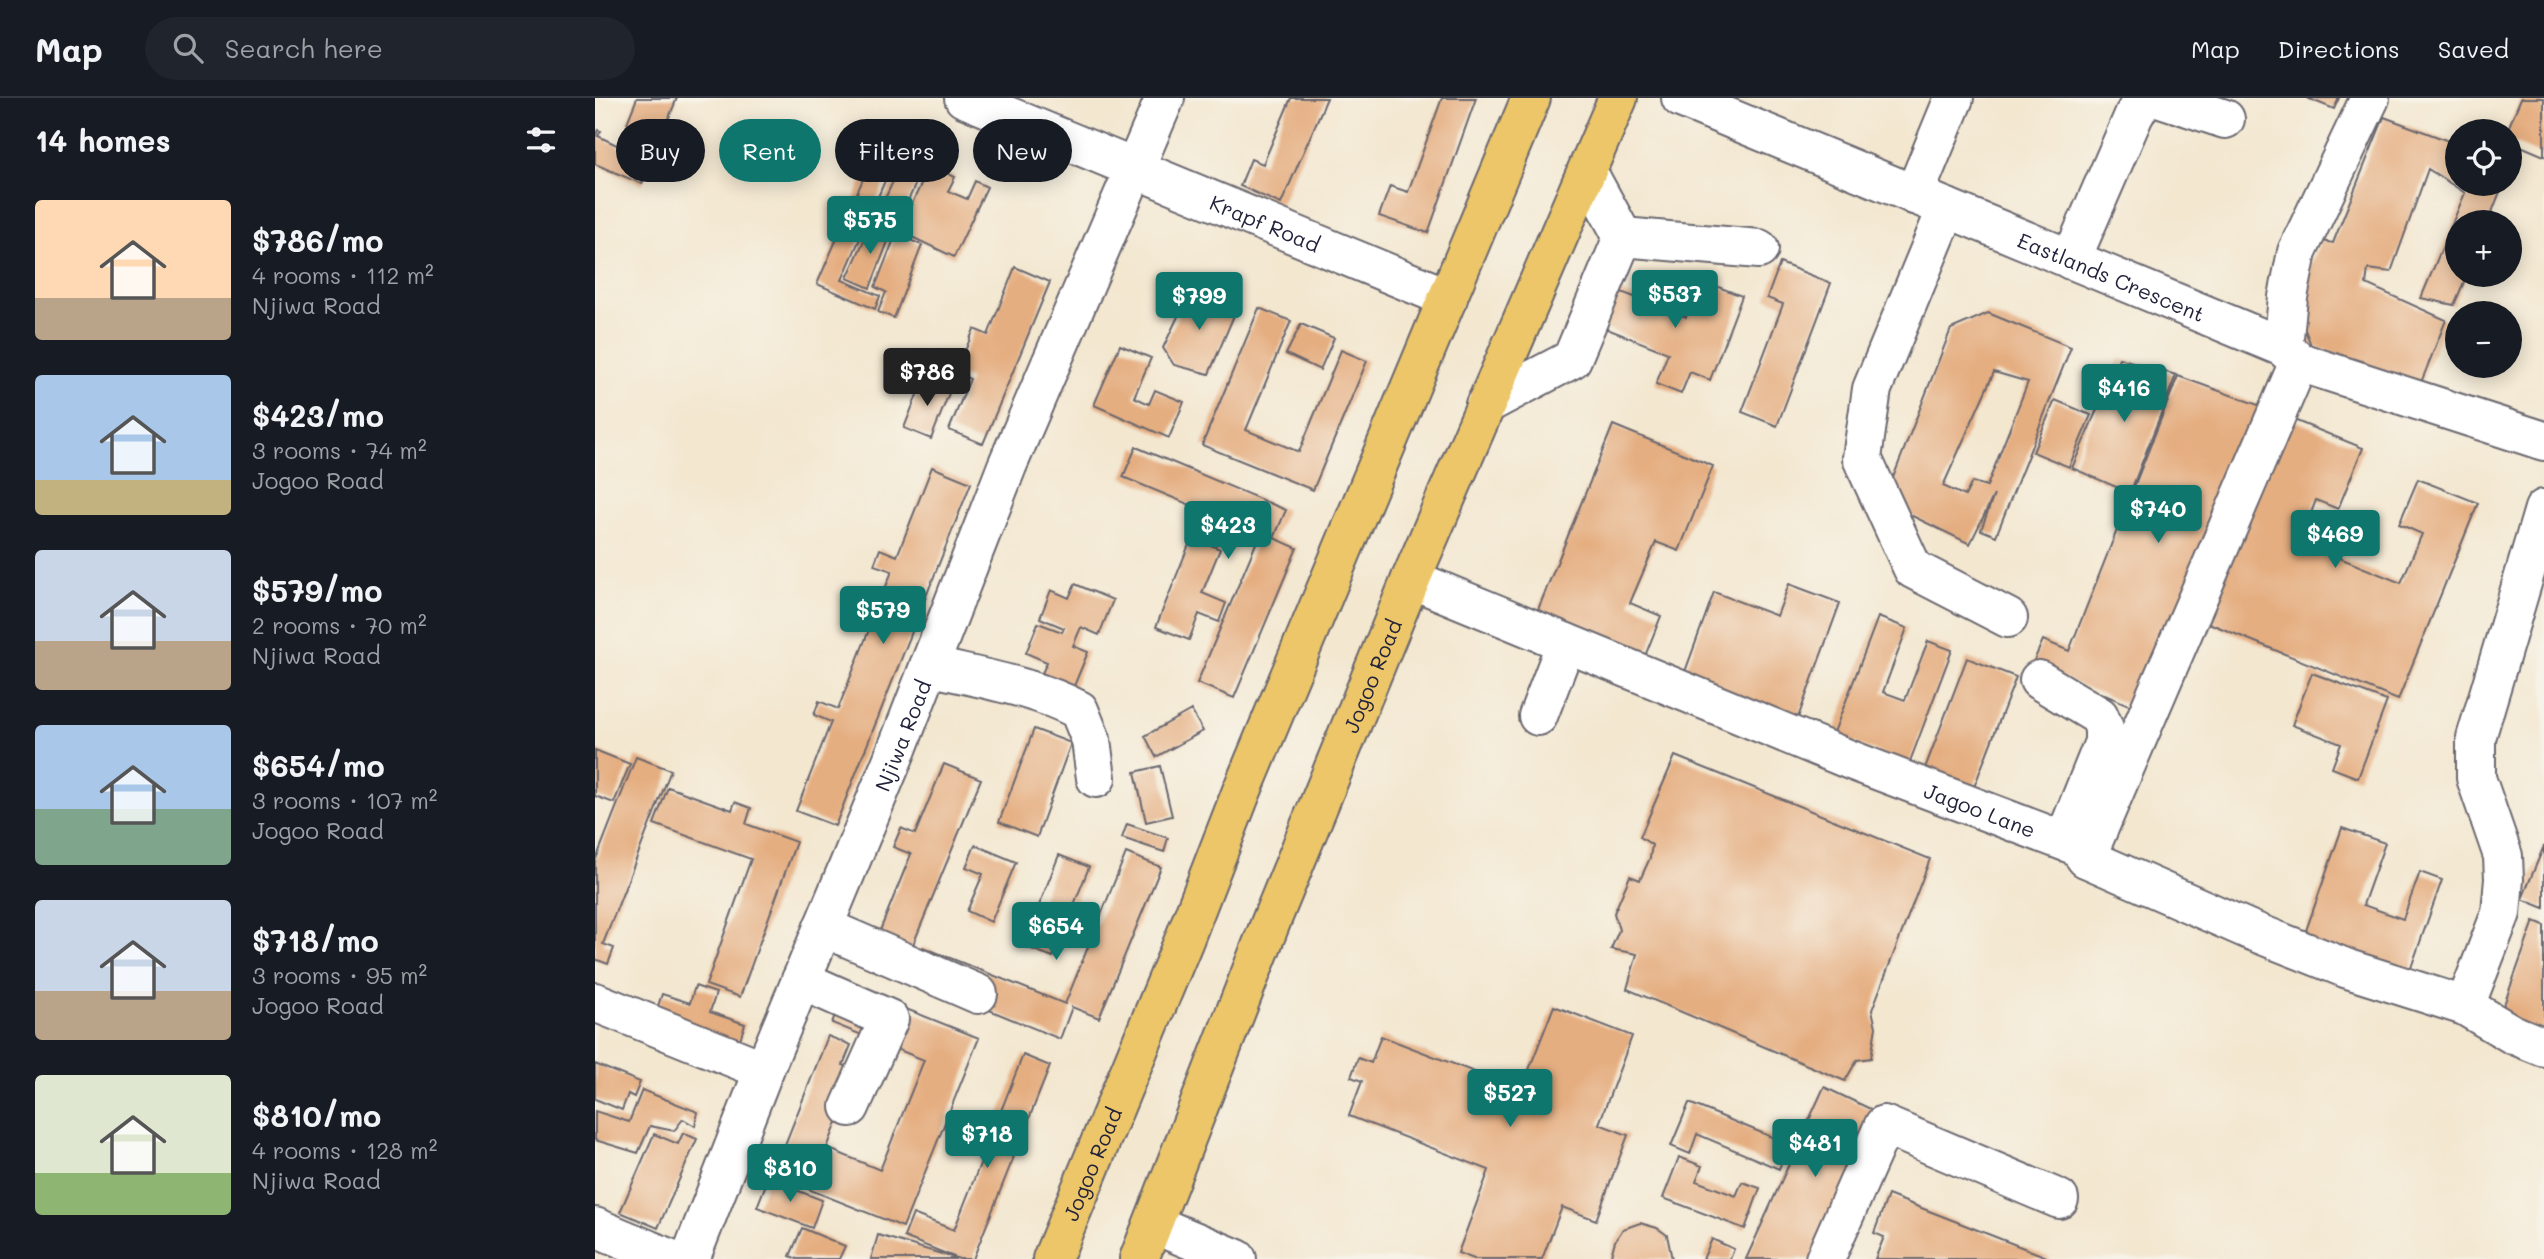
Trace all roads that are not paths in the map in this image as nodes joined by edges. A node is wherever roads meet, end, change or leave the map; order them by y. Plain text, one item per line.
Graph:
1 (964, 98) edge
2 (1165, 98) edge
3 (1531, 98) edge
4 (1618, 98) edge
5 (1681, 98) edge
6 (1954, 98) edge
7 (2144, 98) edge
8 (2161, 98) edge
9 (2370, 98) edge
10 (2225, 119) dead end
11 (1135, 170) junction
12 (1587, 171) junction
13 (1930, 201) junction
14 (1623, 237) junction
15 (1759, 249) dead end
16 (2071, 260) junction
17 (1448, 298) junction
18 (2291, 354) junction
19 (1485, 405) junction
20 (2544, 442) edge
21 (2544, 509) edge
22 (1411, 579) junction
23 (2008, 618) dead end
24 (1566, 643) junction
25 (929, 666) junction
26 (2039, 680) dead end
27 (1538, 716) dead end
28 (1096, 778) dead end
29 (2075, 850) junction
30 (823, 927) junction
31 (801, 980) junction
32 (978, 994) dead end
33 (595, 1002) edge
34 (2465, 1006) junction
35 (2544, 1047) edge
36 (764, 1070) junction
37 (850, 1107) dead end
38 (2059, 1199) dead end
39 (1153, 1224) junction
40 (595, 1227) edge
41 (671, 1259) edge
42 (691, 1259) edge
43 (1052, 1259) edge
44 (1139, 1259) edge
45 (1237, 1259) edge
46 (1825, 1259) edge

1 - 11 street, Krapf Road
2 - 11 street, Njiwa Road
3 - 17 main road, Jogoo Road
4 - 12 main road, Jogoo Road
5 - 13 street, Eastlands Crescent
6 - 13 street
7 - 16 street
8 - 10 street
9 - 18 street
11 - 17 street, Krapf Road
11 - 25 street, Njiwa Road
12 - 14 street
12 - 19 main road, Jogoo Road
13 - 16 street, Eastlands Crescent
13 - 23 street
14 - 15 street
14 - 19 street
16 - 18 street, Eastlands Crescent
17 - 43 main road, Jogoo Road
18 - 20 street, Eastlands Crescent
18 - 29 street
19 - 22 main road, Jogoo Road
21 - 34 street
22 - 24 street, Jagoo Lane
22 - 39 main road, Jogoo Road
24 - 27 street
24 - 29 street, Jagoo Lane
25 - 28 street
25 - 30 street, Njiwa Road
26 - 29 street
29 - 34 street, Jagoo Lane
30 - 31 street, Njiwa Road
30 - 32 street
31 - 36 street, Njiwa Road
31 - 37 street
33 - 36 street
34 - 35 street, Jagoo Lane
36 - 42 street, Njiwa Road
38 - 46 street
39 - 44 main road, Jogoo Road
39 - 45 street
40 - 41 street

